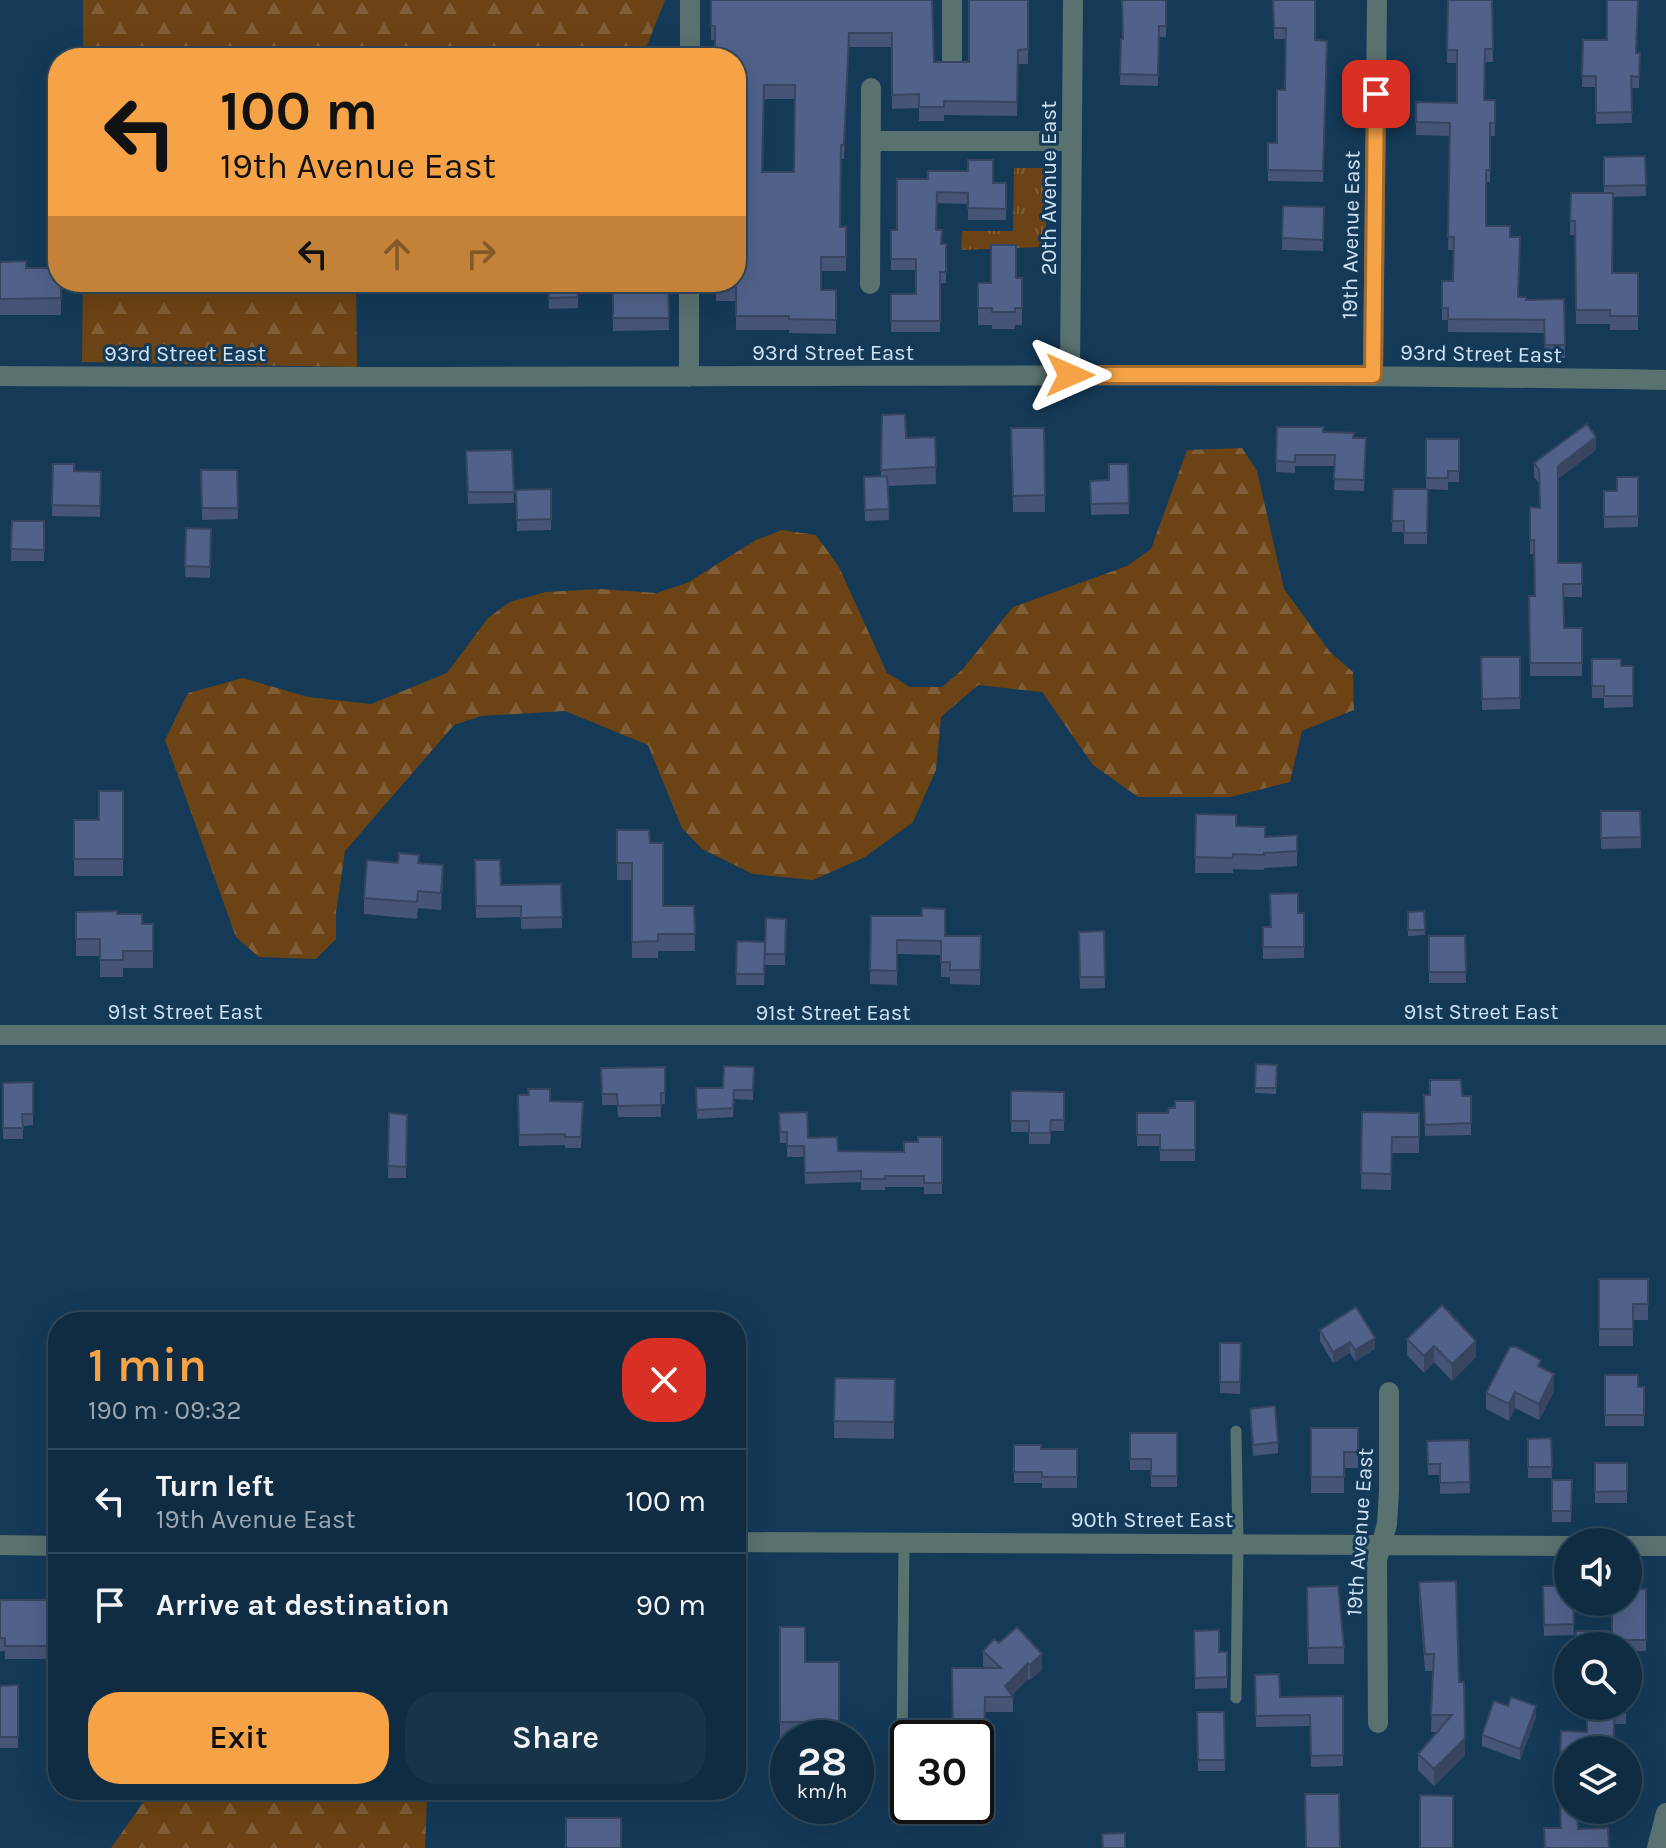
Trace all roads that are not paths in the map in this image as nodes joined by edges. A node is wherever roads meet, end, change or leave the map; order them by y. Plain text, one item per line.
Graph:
1 (690, 0) edge
2 (952, 0) edge
3 (1073, 0) edge
4 (1377, 0) edge
5 (690, 48) edge
6 (952, 59) edge
7 (871, 88) dead end
8 (871, 141) junction
9 (1072, 141) junction
10 (870, 284) dead end
11 (689, 292) edge
12 (1070, 375) junction
13 (1373, 375) junction
14 (0, 376) edge
15 (689, 377) junction
16 (1666, 380) edge
17 (0, 1035) edge
18 (1666, 1035) edge
19 (1389, 1392) dead end
20 (1236, 1431) dead end
21 (746, 1542) edge
22 (904, 1542) junction
23 (1238, 1544) junction
24 (1383, 1544) junction
25 (0, 1545) edge
26 (48, 1546) edge
27 (1554, 1546) edge
28 (1642, 1546) edge
29 (1666, 1546) edge
30 (1236, 1698) dead end
31 (902, 1720) edge
32 (1378, 1723) dead end
33 (1666, 1813) edge
34 (1657, 1848) edge

1 - 5 street
2 - 6 street
3 - 9 street, 20th Avenue East
4 - 13 street, 19th Avenue East
7 - 8 street
8 - 9 street
8 - 10 street
9 - 12 street, 20th Avenue East
11 - 15 street
12 - 13 street, 93rd Street East
12 - 15 street, 93rd Street East
13 - 16 street, 93rd Street East
14 - 15 street, 93rd Street East
17 - 18 street, 91st Street East
19 - 24 street, 19th Avenue East
20 - 23 lane
21 - 22 street, 90th Street East
22 - 23 street, 90th Street East
22 - 31 lane
23 - 24 street, 90th Street East
23 - 30 lane
24 - 27 street, 90th Street East
24 - 32 street, 19th Avenue East
25 - 26 street
28 - 29 street
33 - 34 street

